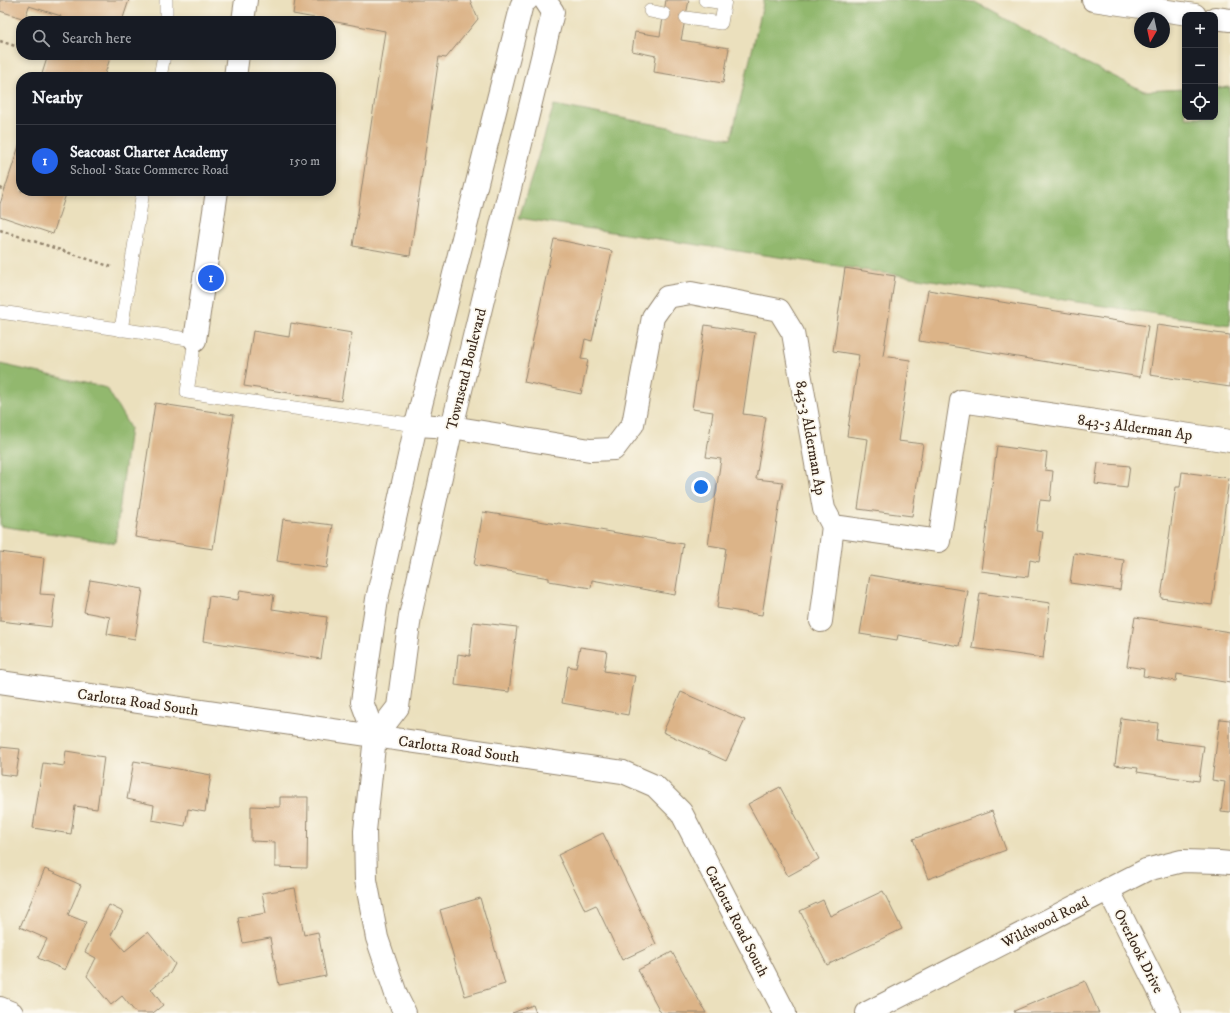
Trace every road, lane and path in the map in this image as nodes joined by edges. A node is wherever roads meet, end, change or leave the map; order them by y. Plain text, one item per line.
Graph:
1 (166, 0) edge
2 (246, 0) edge
3 (527, 0) edge
4 (545, 0) edge
5 (705, 0) edge
6 (1093, 0) edge
7 (725, 2) edge
8 (650, 11) dead end
9 (1182, 13) edge
10 (664, 14) dead end
11 (166, 16) edge
12 (244, 16) edge
13 (686, 18) dead end
14 (1218, 18) edge
15 (1230, 20) edge
16 (0, 42) edge
17 (16, 47) edge
18 (163, 60) edge
19 (237, 60) edge
20 (161, 72) edge
21 (236, 72) edge
22 (0, 188) edge
23 (5, 190) dead end
24 (142, 196) edge
25 (216, 196) edge
26 (0, 230) edge
27 (114, 268) dead end
28 (0, 312) edge
29 (121, 330) junction
30 (195, 340) junction
31 (416, 425) junction
32 (452, 427) junction
33 (1230, 441) edge
34 (833, 526) junction
35 (821, 621) dead end
36 (0, 682) edge
37 (375, 737) junction
38 (1230, 863) edge
39 (1108, 890) junction
40 (0, 1008) edge
41 (12, 1013) edge
42 (406, 1013) edge
43 (785, 1013) edge
44 (868, 1013) edge
45 (1170, 1013) edge

1 - 11 lane
2 - 12 street
3 - 31 street
4 - 32 street, Townsend Boulevard
5 - 7 lane
6 - 9 street
7 - 13 lane
8 - 10 lane
14 - 15 street
16 - 17 path
18 - 20 lane
19 - 21 street
22 - 23 path
24 - 29 lane
25 - 30 street
26 - 27 path
28 - 29 lane
29 - 30 lane
30 - 31 lane
31 - 32 street, 843-3 Alderman Ap
31 - 37 street
32 - 34 street, 843-3 Alderman Ap
32 - 37 street, Townsend Boulevard
33 - 34 street, 843-3 Alderman Ap
34 - 35 street
36 - 37 street, Carlotta Road South
37 - 42 street
37 - 43 street, Carlotta Road South
38 - 39 street, Wildwood Road
39 - 44 street, Wildwood Road
39 - 45 street, Overlook Drive
40 - 41 street

